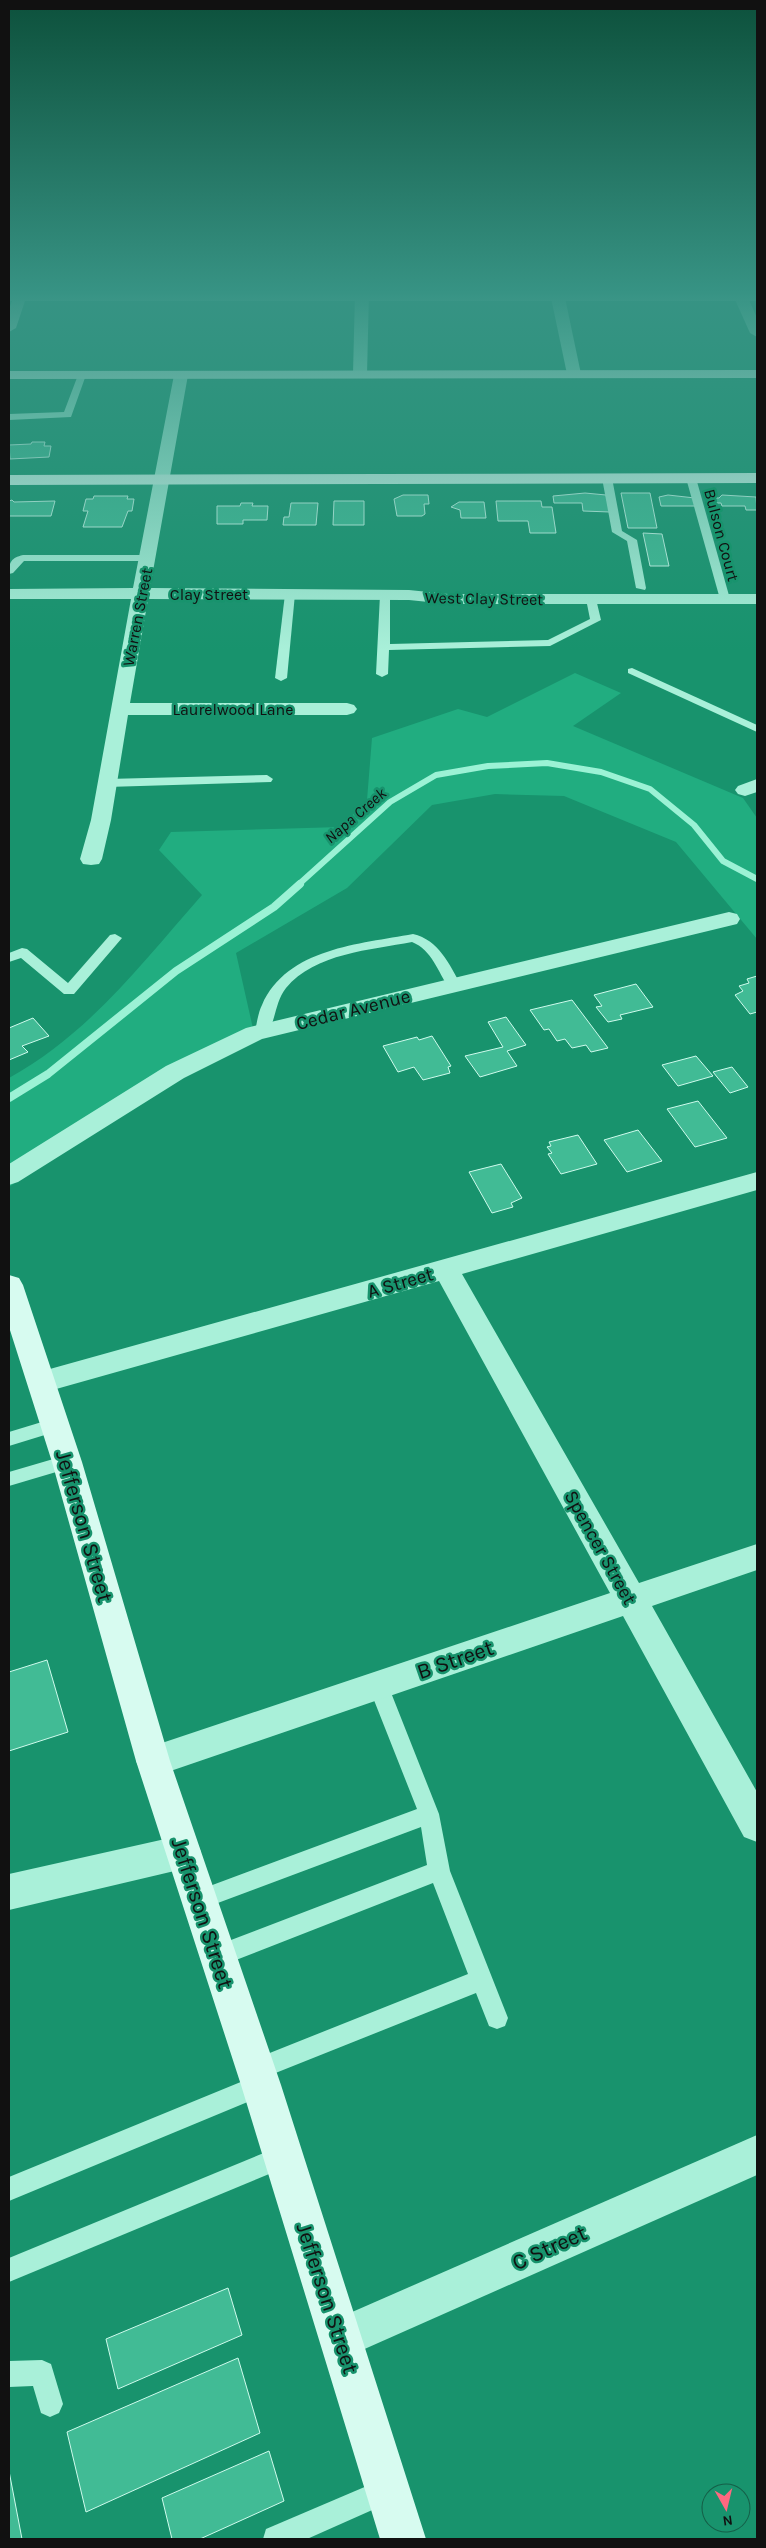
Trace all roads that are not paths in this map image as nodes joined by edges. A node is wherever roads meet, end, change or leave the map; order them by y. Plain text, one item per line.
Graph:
1 (69, 412) edge
2 (175, 412) edge
3 (9, 417) edge
4 (607, 478) junction
5 (691, 478) junction
6 (757, 478) edge
7 (9, 480) edge
8 (163, 480) junction
9 (148, 558) junction
10 (9, 571) edge
11 (757, 587) edge
12 (641, 588) junction
13 (9, 594) edge
14 (142, 594) junction
15 (290, 594) junction
16 (723, 594) junction
17 (385, 595) junction
18 (409, 595) junction
19 (591, 599) junction
20 (757, 599) edge
21 (384, 648) junction
22 (632, 671) dead end
23 (382, 674) dead end
24 (281, 678) dead end
25 (119, 709) junction
26 (347, 709) dead end
27 (757, 729) edge
28 (267, 779) dead end
29 (107, 782) junction
30 (91, 859) dead end
31 (729, 919) dead end
32 (115, 938) dead end
33 (9, 958) edge
34 (454, 985) junction
35 (262, 1031) junction
36 (9, 1176) edge
37 (755, 1187) edge
38 (446, 1269) junction
39 (9, 1285) edge
40 (42, 1382) junction
41 (55, 1425) junction
42 (9, 1439) edge
43 (67, 1462) junction
44 (9, 1479) edge
45 (757, 1556) edge
46 (630, 1599) junction
47 (378, 1685) junction
48 (153, 1761) junction
49 (429, 1814) junction
50 (757, 1825) edge
51 (183, 1852) junction
52 (439, 1871) junction
53 (9, 1892) edge
54 (199, 1900) junction
55 (218, 1956) junction
56 (483, 1979) junction
57 (497, 2018) dead end
58 (258, 2077) junction
59 (757, 2155) edge
60 (283, 2157) junction
61 (9, 2188) edge
62 (9, 2270) edge
63 (342, 2338) junction
64 (9, 2374) edge
65 (50, 2404) dead end
66 (388, 2490) junction
67 (276, 2539) edge
68 (404, 2539) edge

1 - 3 lane
2 - 8 street, Warren Street
4 - 5 main road
4 - 8 main road
4 - 12 lane
5 - 6 main road
5 - 16 lane, Bulson Court
7 - 8 main road
8 - 9 street, Warren Street
9 - 10 lane
9 - 14 street, Warren Street
11 - 16 street, West Clay Street
12 - 16 street, West Clay Street
12 - 18 street, West Clay Street
13 - 14 street, Clay Street
14 - 15 street, Clay Street
14 - 25 street, Warren Street
15 - 17 street, Clay Street
15 - 24 lane
16 - 19 street, West Clay Street
16 - 20 street, West Clay Street
17 - 18 street, Clay Street
17 - 21 lane
18 - 19 street, West Clay Street
19 - 21 lane
21 - 23 lane
22 - 27 lane
25 - 26 street, Laurelwood Lane
25 - 29 street, Warren Street
28 - 29 lane
29 - 30 street, Warren Street
31 - 34 street, Cedar Avenue
32 - 33 lane
34 - 35 street, Cedar Avenue
34 - 35 lane
35 - 36 street, Cedar Avenue
37 - 38 street, A Street
38 - 40 street, A Street
38 - 46 street, Spencer Street
39 - 40 main road, Jefferson Street
40 - 41 main road, Jefferson Street
41 - 42 lane
41 - 43 main road, Jefferson Street
43 - 44 lane
43 - 48 main road, Jefferson Street
45 - 46 street, B Street
46 - 47 street, B Street
46 - 50 street, Spencer Street
47 - 48 street, B Street
47 - 49 lane
48 - 51 main road, Jefferson Street
49 - 52 lane
49 - 54 lane
51 - 53 street
51 - 54 main road, Jefferson Street
52 - 55 lane
52 - 56 lane
54 - 55 main road, Jefferson Street
55 - 58 main road, Jefferson Street
56 - 57 lane
56 - 58 lane
58 - 60 main road, Jefferson Street
58 - 61 lane
59 - 63 street, C Street
60 - 62 lane
60 - 63 main road, Jefferson Street
63 - 66 main road, Jefferson Street
64 - 65 lane
66 - 67 lane
66 - 68 main road, Jefferson Street

